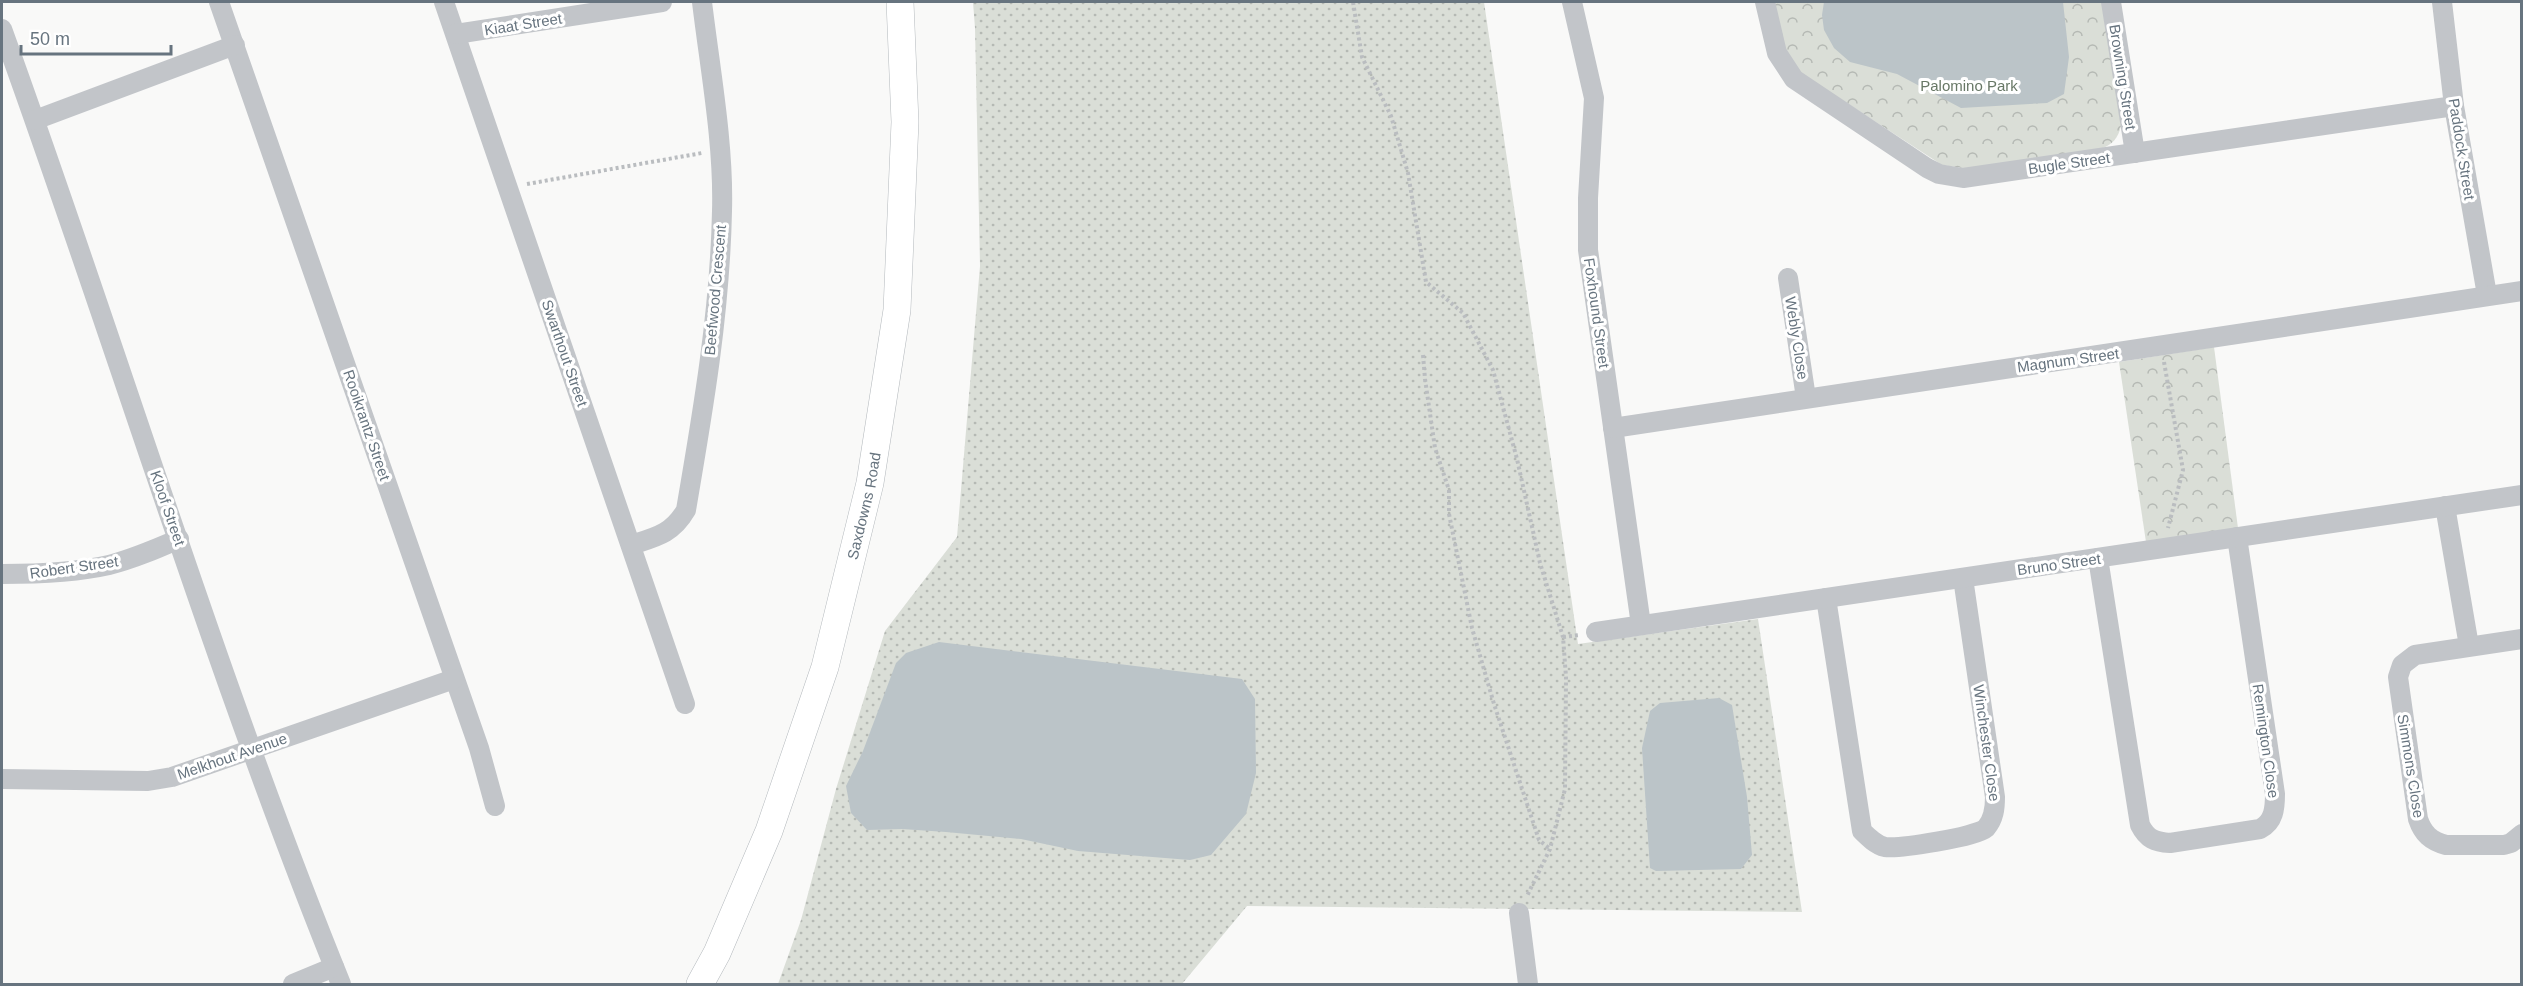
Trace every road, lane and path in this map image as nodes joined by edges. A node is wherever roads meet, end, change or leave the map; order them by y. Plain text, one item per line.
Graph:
1 (219, 2) edge
2 (444, 2) edge
3 (662, 2) edge
4 (702, 2) edge
5 (900, 2) edge
6 (1353, 2) edge
7 (1572, 2) edge
8 (1765, 2) edge
9 (2111, 2) edge
10 (2442, 2) edge
11 (2, 29) edge
12 (456, 34) junction
13 (235, 45) junction
14 (2454, 106) junction
15 (34, 120) junction
16 (718, 150) junction
17 (2135, 153) junction
18 (508, 187) junction
19 (1788, 278) dead end
20 (2522, 291) edge
21 (2487, 295) junction
22 (1424, 355) dead end
23 (2163, 356) dead end
24 (1806, 398) junction
25 (1613, 428) junction
26 (2522, 495) edge
27 (2445, 506) junction
28 (2237, 537) junction
29 (2165, 538) dead end
30 (179, 539) junction
31 (631, 545) junction
32 (2098, 558) junction
33 (2, 574) edge
34 (1963, 578) junction
35 (1826, 598) junction
36 (1641, 626) junction
37 (1596, 632) dead end
38 (2522, 639) edge
39 (2469, 646) junction
40 (454, 679) junction
41 (685, 704) dead end
42 (252, 750) junction
43 (2, 779) edge
44 (495, 806) dead end
45 (2522, 834) edge
46 (1550, 849) junction
47 (1519, 913) joint
48 (337, 976) edge
49 (293, 984) edge
50 (700, 984) edge
51 (1528, 984) edge

1 - 13 street, Rooikrantz Street
2 - 12 street, Swarthout Street
3 - 12 street, Kiaat Street
4 - 16 street, Beefwood Crescent
5 - 50 street, Saxdowns Road
6 - 46 path
7 - 25 street, Foxhound Street
8 - 17 street, Bugle Street
9 - 17 street, Browning Street
10 - 14 street, Paddock Street
11 - 15 street, Kloof Street
12 - 18 street, Swarthout Street
13 - 15 street
13 - 40 street, Rooikrantz Street
14 - 17 street, Bugle Street
14 - 21 street, Paddock Street
15 - 30 street, Kloof Street
16 - 18 path
16 - 31 street, Beefwood Crescent
18 - 31 street, Swarthout Street
19 - 24 street, Webly Close
20 - 21 street, Magnum Street
21 - 24 street, Magnum Street
22 - 46 path
23 - 29 path
24 - 25 street, Magnum Street
25 - 36 street, Foxhound Street
26 - 27 street, Bruno Street
27 - 28 street, Bruno Street
27 - 39 street
28 - 32 street, Bruno Street
28 - 32 street, Remington Close
30 - 33 street, Robert Street
30 - 42 street, Kloof Street
31 - 41 street, Swarthout Street
32 - 34 street, Bruno Street
34 - 35 street, Bruno Street
34 - 35 street, Winchester Close
35 - 36 street, Bruno Street
36 - 37 street, Bruno Street
38 - 39 street, Simmons Close
39 - 45 street, Simmons Close
40 - 42 street, Melkhout Avenue
40 - 44 street, Rooikrantz Street
42 - 43 street, Melkhout Avenue
42 - 48 street, Kloof Street
46 - 47 path
47 - 51 street
48 - 49 street

